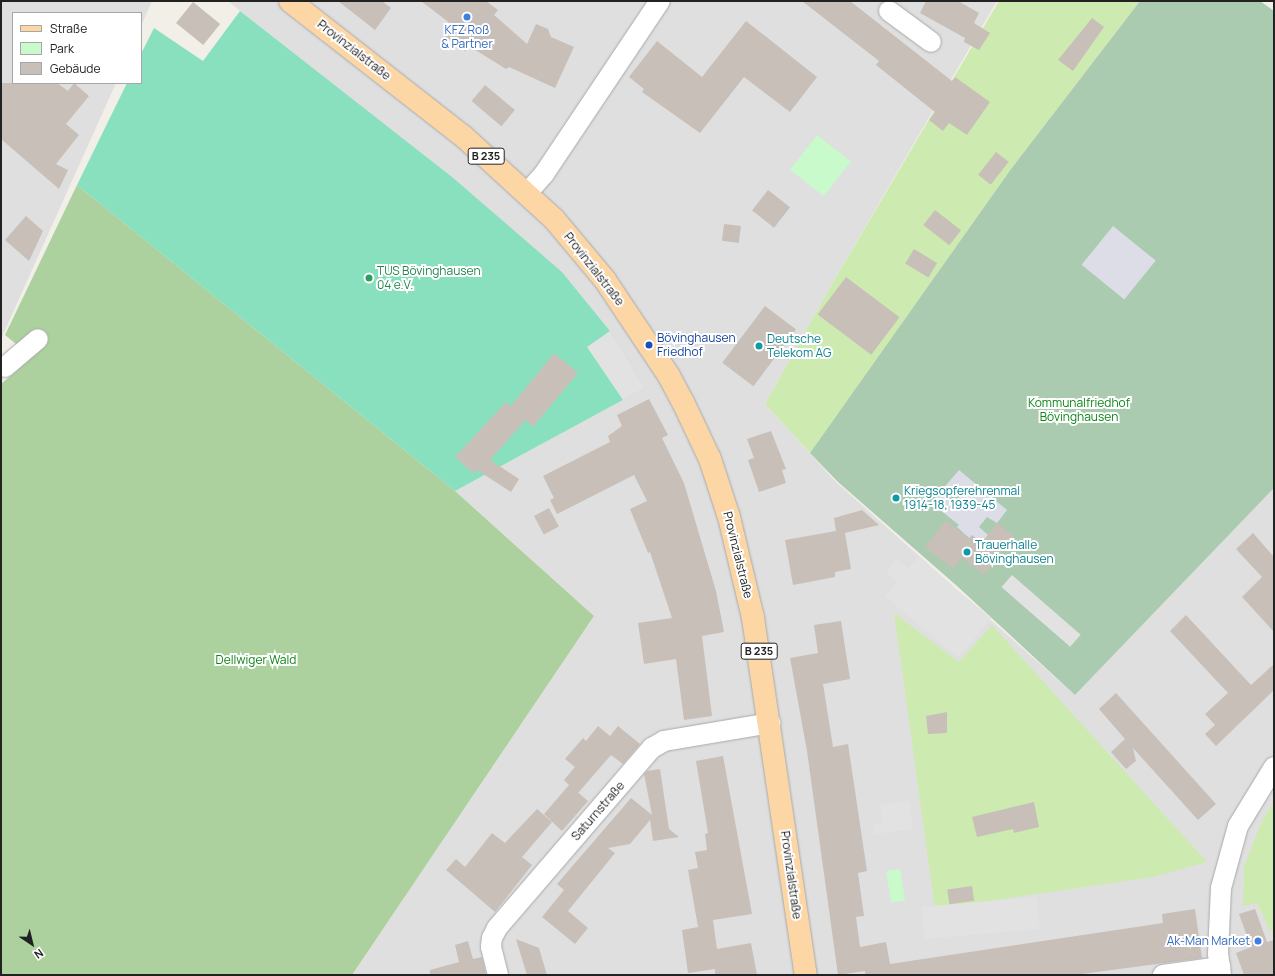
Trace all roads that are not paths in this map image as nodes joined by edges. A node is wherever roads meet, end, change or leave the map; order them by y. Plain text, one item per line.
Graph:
1 (290, 1) edge
2 (660, 1) edge
3 (887, 4) edge
4 (931, 42) dead end
5 (527, 193) junction
6 (38, 339) dead end
7 (2, 366) edge
8 (770, 723) junction
9 (1274, 767) edge
10 (1220, 971) edge
11 (498, 975) edge
12 (806, 975) edge
13 (1163, 975) edge

1 - 5 main road, Provinzialstraße / B 235
2 - 5 street
3 - 4 street
5 - 8 main road, Provinzialstraße / B 235
6 - 7 street
8 - 11 street, Saturnstraße
8 - 12 main road, Provinzialstraße / B 235
9 - 10 street
10 - 13 street

